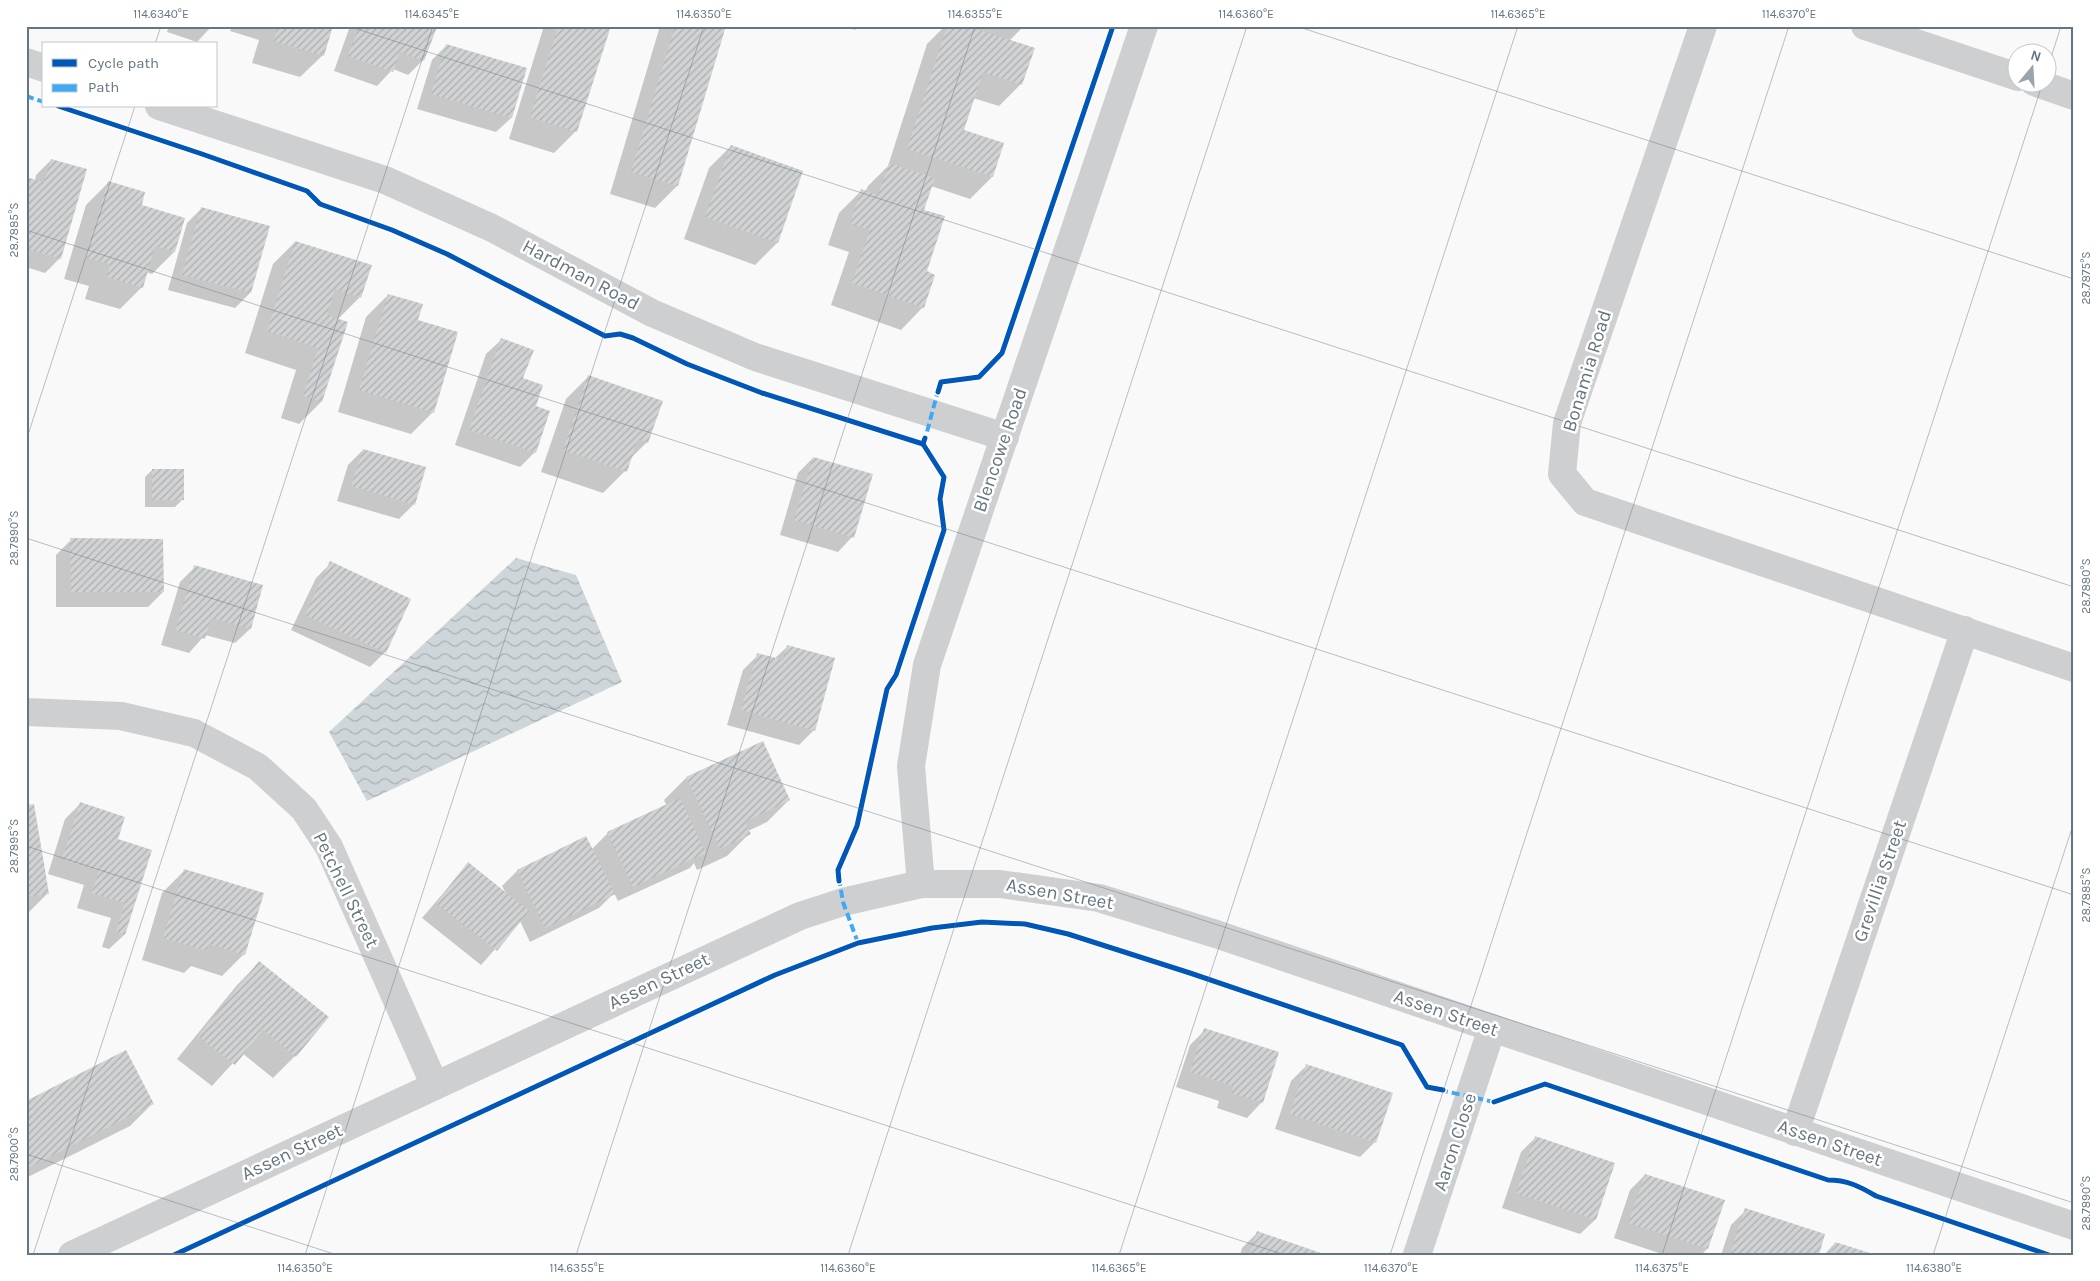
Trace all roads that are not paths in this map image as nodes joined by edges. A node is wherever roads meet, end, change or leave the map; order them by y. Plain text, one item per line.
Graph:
1 (1144, 26) edge
2 (1703, 26) edge
3 (1866, 26) edge
4 (26, 62) edge
5 (42, 67) edge
6 (2008, 74) edge
7 (2058, 90) edge
8 (2074, 96) edge
9 (165, 108) edge
10 (1005, 437) junction
11 (1965, 630) junction
12 (2074, 668) edge
13 (26, 712) edge
14 (921, 884) junction
15 (1492, 1028) junction
16 (435, 1086) junction
17 (1795, 1132) junction
18 (2074, 1226) edge
19 (72, 1255) edge
20 (1417, 1255) edge

1 - 10 street, Blencowe Road
2 - 11 street, Bonamia Road
3 - 6 street
4 - 5 street
7 - 8 street
9 - 10 street, Hardman Road
10 - 14 street, Blencowe Road
11 - 12 street, Bonamia Road
11 - 17 street, Grevillia Street
13 - 16 street, Petchell Street
14 - 15 street, Assen Street
14 - 16 street, Assen Street
15 - 17 street, Assen Street
15 - 20 street, Aaron Close
16 - 19 street, Assen Street
17 - 18 street, Assen Street

